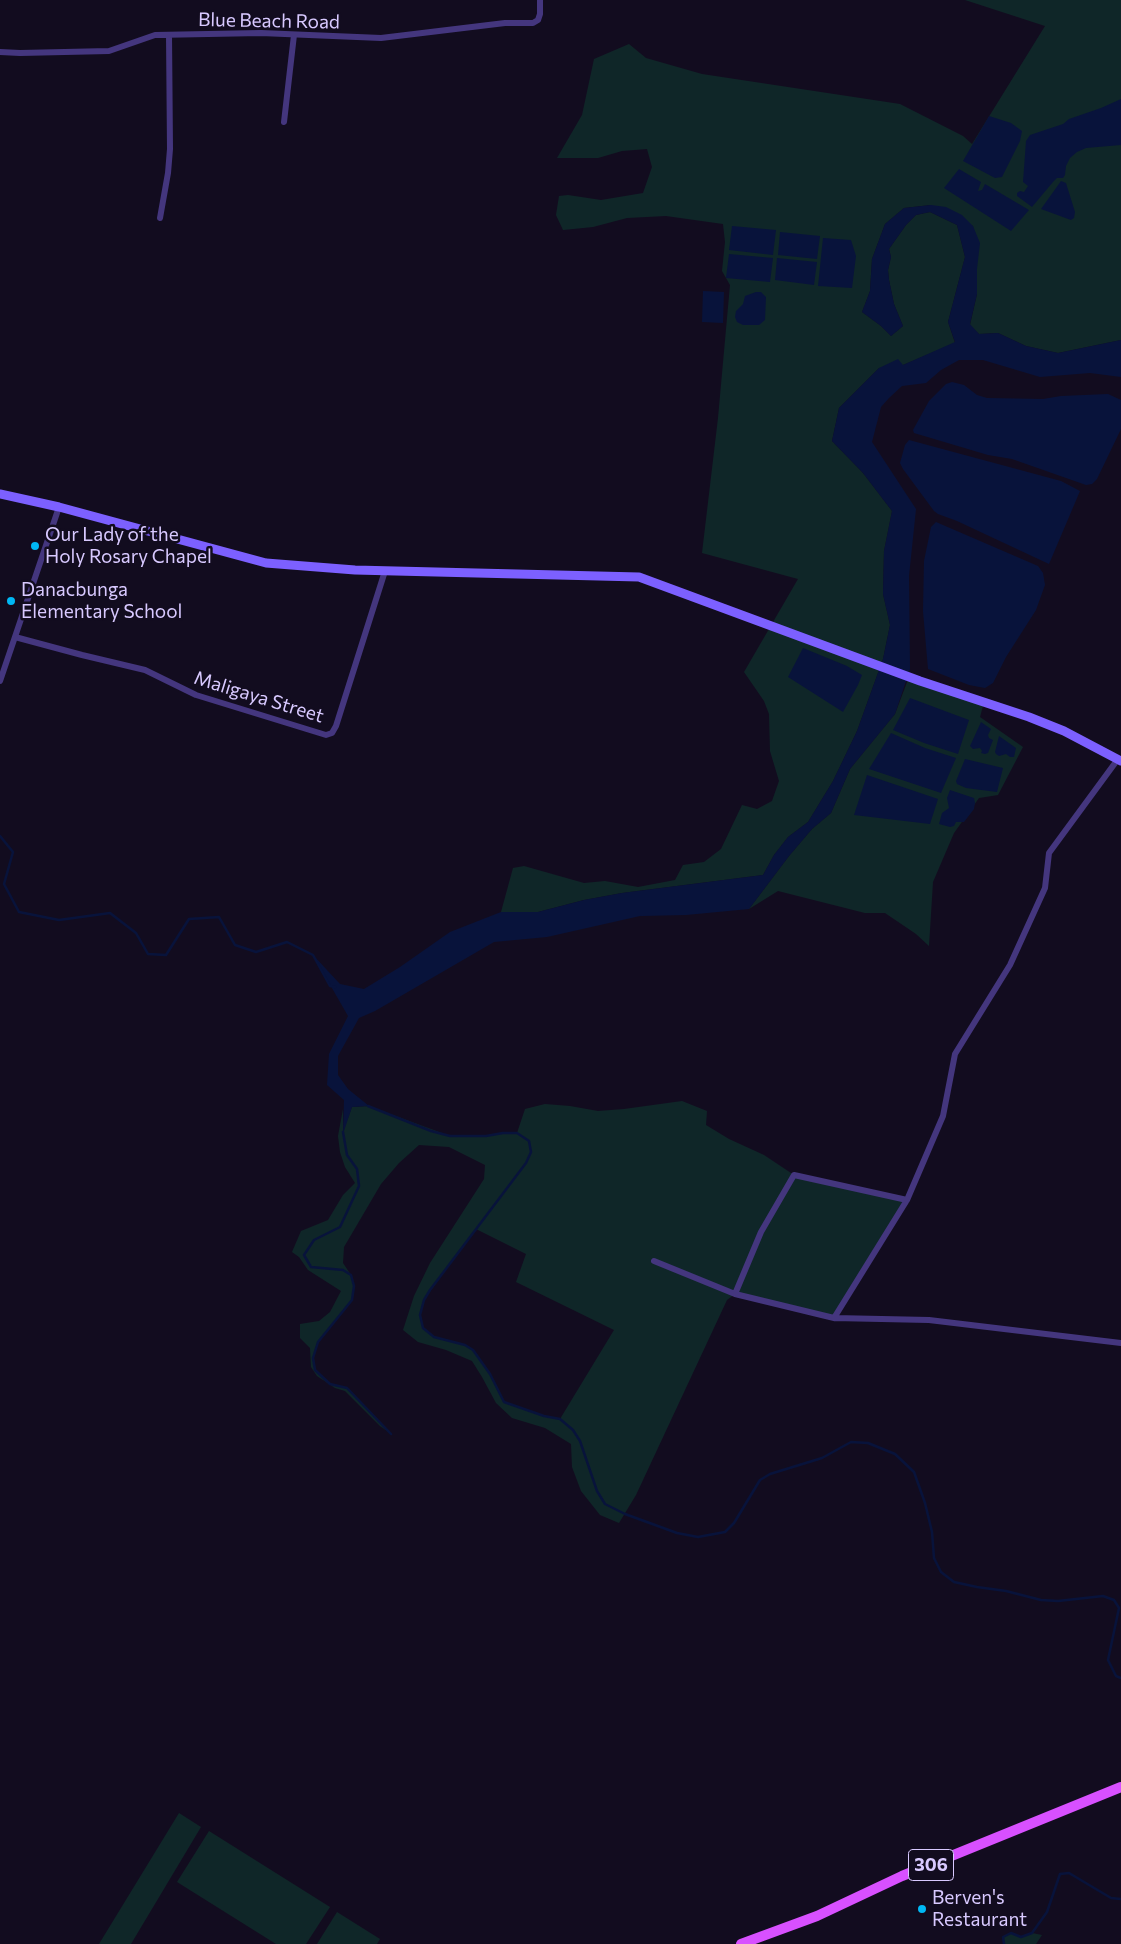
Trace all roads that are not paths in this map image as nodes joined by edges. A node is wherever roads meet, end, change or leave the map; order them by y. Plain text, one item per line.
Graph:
1 (540, 0) edge
2 (294, 34) junction
3 (169, 35) junction
4 (0, 52) edge
5 (284, 122) dead end
6 (160, 218) dead end
7 (0, 494) edge
8 (59, 507) junction
9 (385, 571) junction
10 (15, 637) junction
11 (0, 681) edge
12 (1120, 760) edge
13 (907, 1200) junction
14 (654, 1261) dead end
15 (735, 1294) junction
16 (834, 1318) junction
17 (1121, 1343) edge
18 (1121, 1787) edge
19 (742, 1944) edge

1 - 2 street, Blue Beach Road
2 - 3 street, Blue Beach Road
2 - 5 street
3 - 4 street, Blue Beach Road
3 - 6 street
7 - 8 main road
8 - 9 main road
8 - 10 street
9 - 10 street, Maligaya Street
9 - 12 main road
10 - 11 street
12 - 13 street
13 - 15 street
13 - 16 street
14 - 15 street
15 - 16 street
16 - 17 street
18 - 19 main road, 306

